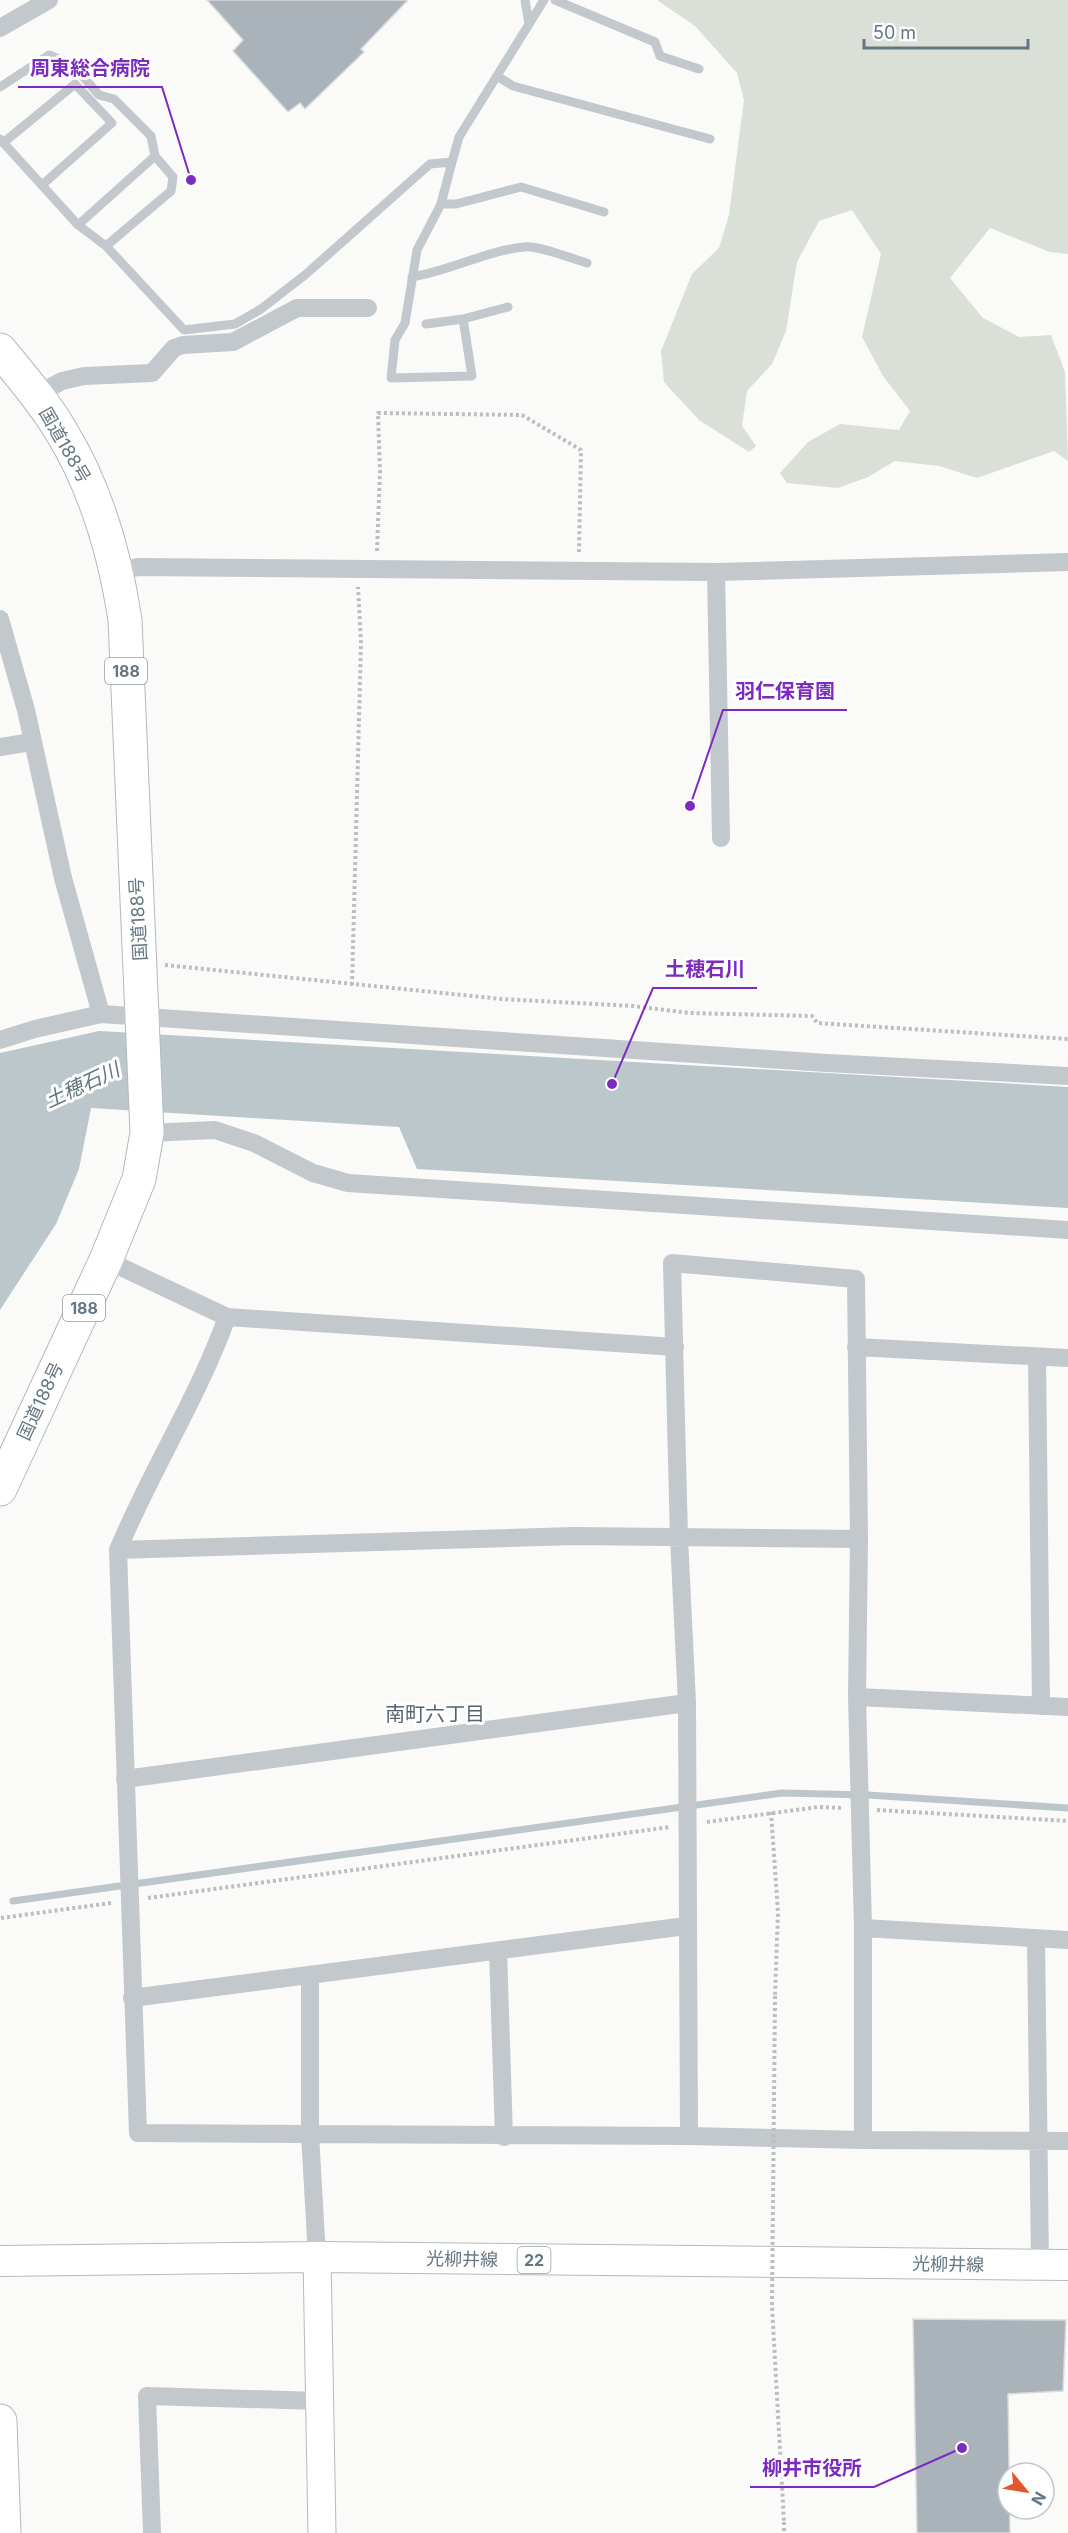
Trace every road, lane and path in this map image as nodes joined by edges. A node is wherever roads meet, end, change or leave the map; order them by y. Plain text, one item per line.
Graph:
1 (50, 0) edge
2 (525, 0) edge
3 (544, 0) edge
4 (555, 0) edge
5 (529, 24) junction
6 (0, 28) edge
7 (699, 69) dead end
8 (497, 76) junction
9 (0, 87) edge
10 (710, 139) dead end
11 (2, 141) edge
12 (155, 156) junction
13 (452, 162) junction
14 (42, 184) junction
15 (441, 204) junction
16 (604, 212) dead end
17 (78, 225) junction
18 (106, 246) junction
19 (587, 263) dead end
20 (412, 277) junction
21 (368, 308) dead end
22 (508, 308) dead end
23 (463, 319) junction
24 (426, 324) dead end
25 (0, 351) edge
26 (36, 395) junction
27 (1068, 562) edge
28 (358, 569) junction
29 (376, 569) junction
30 (579, 571) junction
31 (716, 572) junction
32 (118, 573) junction
33 (0, 619) edge
34 (31, 742) junction
35 (0, 747) edge
36 (721, 838) dead end
37 (189, 969) dead end
38 (352, 985) junction
39 (101, 1014) junction
40 (143, 1021) junction
41 (1068, 1039) edge
42 (0, 1040) edge
43 (1068, 1076) edge
44 (147, 1126) junction
45 (1068, 1230) edge
46 (106, 1260) junction
47 (227, 1317) junction
48 (675, 1347) junction
49 (856, 1347) junction
50 (1037, 1357) junction
51 (1068, 1358) edge
52 (0, 1489) edge
53 (679, 1538) junction
54 (859, 1539) junction
55 (118, 1550) junction
56 (857, 1697) junction
57 (687, 1703) junction
58 (1041, 1706) junction
59 (1068, 1707) edge
60 (124, 1779) junction
61 (860, 1809) junction
62 (771, 1812) junction
63 (1068, 1821) edge
64 (687, 1825) junction
65 (129, 1900) junction
66 (1, 1918) edge
67 (686, 1926) junction
68 (863, 1928) junction
69 (1036, 1938) junction
70 (1068, 1940) edge
71 (498, 1951) junction
72 (310, 1977) junction
73 (132, 1998) junction
74 (310, 2134) junction
75 (689, 2136) junction
76 (504, 2137) junction
77 (863, 2140) junction
78 (1040, 2140) junction
79 (1068, 2140) edge
80 (317, 2258) junction
81 (0, 2261) edge
82 (1054, 2265) edge
83 (319, 2401) junction
84 (0, 2421) edge
85 (4, 2533) edge
86 (152, 2533) edge
87 (322, 2533) edge
88 (784, 2533) edge

1 - 6 street
2 - 5 lane
3 - 5 lane
4 - 7 lane
5 - 8 lane
8 - 10 lane
8 - 13 lane
9 - 12 lane
11 - 14 lane
11 - 14 lane
12 - 17 lane
12 - 18 lane
13 - 15 lane
13 - 18 lane
14 - 17 lane
15 - 16 lane
15 - 20 lane
17 - 18 lane
19 - 20 lane
20 - 23 lane
21 - 26 street
22 - 23 lane
23 - 24 lane
25 - 26 highway, 国道188号 / 188
26 - 32 highway, 国道188号 / 188
27 - 31 street
28 - 29 street
28 - 32 street
28 - 38 path
29 - 30 street
29 - 30 path
30 - 31 street
31 - 36 street
32 - 40 highway, 国道188号 / 188
33 - 34 street
34 - 35 street
34 - 39 street
37 - 38 path
38 - 41 path
39 - 40 street
39 - 42 street
40 - 43 street
40 - 44 highway, 国道188号 / 188
44 - 45 street
44 - 46 highway, 国道188号 / 188
46 - 47 street
46 - 52 highway, 国道188号 / 188
47 - 48 street
47 - 55 street
48 - 49 street
48 - 53 street
49 - 50 street
49 - 54 street
50 - 51 street
50 - 58 street
53 - 54 street
53 - 55 street
53 - 57 street
54 - 56 street
55 - 60 street
56 - 58 street
56 - 61 street
57 - 60 street
57 - 64 street
58 - 59 street
60 - 65 street
61 - 62 path
61 - 63 path
61 - 68 street
62 - 64 path
62 - 88 path, bridge
64 - 65 path
64 - 67 street
65 - 66 path
65 - 73 street
67 - 71 street
67 - 75 street
68 - 69 street
68 - 77 street
69 - 70 street
69 - 78 street
71 - 72 street
71 - 76 street
72 - 73 street
72 - 74 street
73 - 74 street
74 - 76 street
74 - 80 street
75 - 76 street
75 - 77 street
77 - 78 street
78 - 79 street
78 - 82 street
80 - 81 main road, 光柳井線 / 22
80 - 82 main road, 光柳井線 / 22
80 - 83 street
83 - 86 street
83 - 87 street
84 - 85 highway

